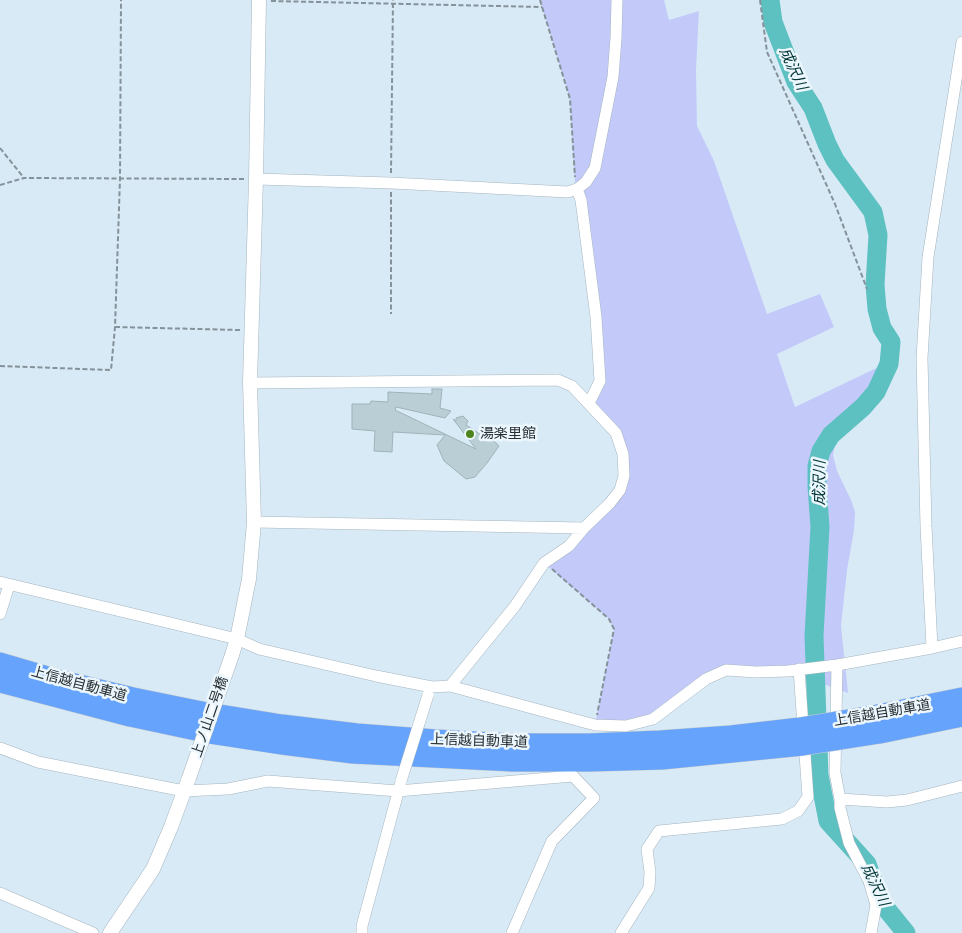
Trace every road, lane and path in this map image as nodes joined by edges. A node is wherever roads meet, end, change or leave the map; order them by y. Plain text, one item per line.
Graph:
1 (121, 0) edge
2 (259, 0) edge
3 (393, 0) edge
4 (540, 0) edge
5 (617, 0) edge
6 (760, 0) edge
7 (392, 4) junction
8 (542, 7) junction
9 (962, 42) edge
10 (0, 148) edge
11 (24, 178) junction
12 (120, 179) junction
13 (256, 179) junction
14 (391, 183) junction
15 (0, 185) edge
16 (576, 189) junction
17 (867, 289) dead end
18 (392, 314) dead end
19 (115, 326) junction
20 (252, 331) junction
21 (0, 366) edge
22 (250, 383) junction
23 (589, 403) junction
24 (254, 522) junction
25 (584, 528) junction
26 (544, 563) junction
27 (5, 586) edge
28 (0, 614) edge
29 (238, 639) junction
30 (962, 641) edge
31 (932, 648) junction
32 (0, 663) edge
33 (837, 665) junction
34 (798, 669) junction
35 (0, 682) edge
36 (450, 686) junction
37 (430, 691) junction
38 (962, 698) edge
39 (962, 716) edge
40 (879, 724) junction
41 (595, 725) junction
42 (801, 736) junction
43 (0, 748) edge
44 (186, 785) junction
45 (399, 786) junction
46 (962, 786) edge
47 (840, 799) junction
48 (0, 893) edge
49 (93, 933) edge
50 (110, 933) edge
51 (362, 933) edge
52 (512, 933) edge
53 (621, 933) edge
54 (871, 933) edge

1 - 12 path
2 - 7 path
2 - 13 street, 上ノ山二号橋
3 - 7 path
4 - 8 path
5 - 16 street
6 - 17 path
7 - 8 path
7 - 14 path
8 - 16 path
9 - 31 street
10 - 11 path
11 - 12 path
11 - 15 path
12 - 13 path
12 - 19 path
13 - 14 street
13 - 20 street, 上ノ山二号橋
14 - 16 street
14 - 18 path
16 - 23 street
19 - 20 path
19 - 21 path
20 - 22 street, 上ノ山二号橋
22 - 23 street
22 - 24 street, 上ノ山二号橋
23 - 25 street
24 - 25 street
24 - 29 street, 上ノ山二号橋
25 - 26 street
26 - 36 street
26 - 41 path
27 - 28 street
27 - 29 street
29 - 37 street
29 - 44 street, 上ノ山二号橋, bridge
30 - 31 street
31 - 33 street
32 - 42 highway, 上信越自動車道
33 - 34 street
33 - 47 street
34 - 41 street
34 - 53 street
35 - 42 highway, 上信越自動車道
36 - 37 street
36 - 41 street
37 - 45 street, bridge
38 - 40 highway, 上信越自動車道
39 - 40 highway, 上信越自動車道
40 - 42 highway, 上信越自動車道, bridge
43 - 44 street
44 - 45 street
44 - 50 street, 上ノ山二号橋
45 - 51 street
45 - 52 street
46 - 47 street
47 - 54 street
48 - 49 street

